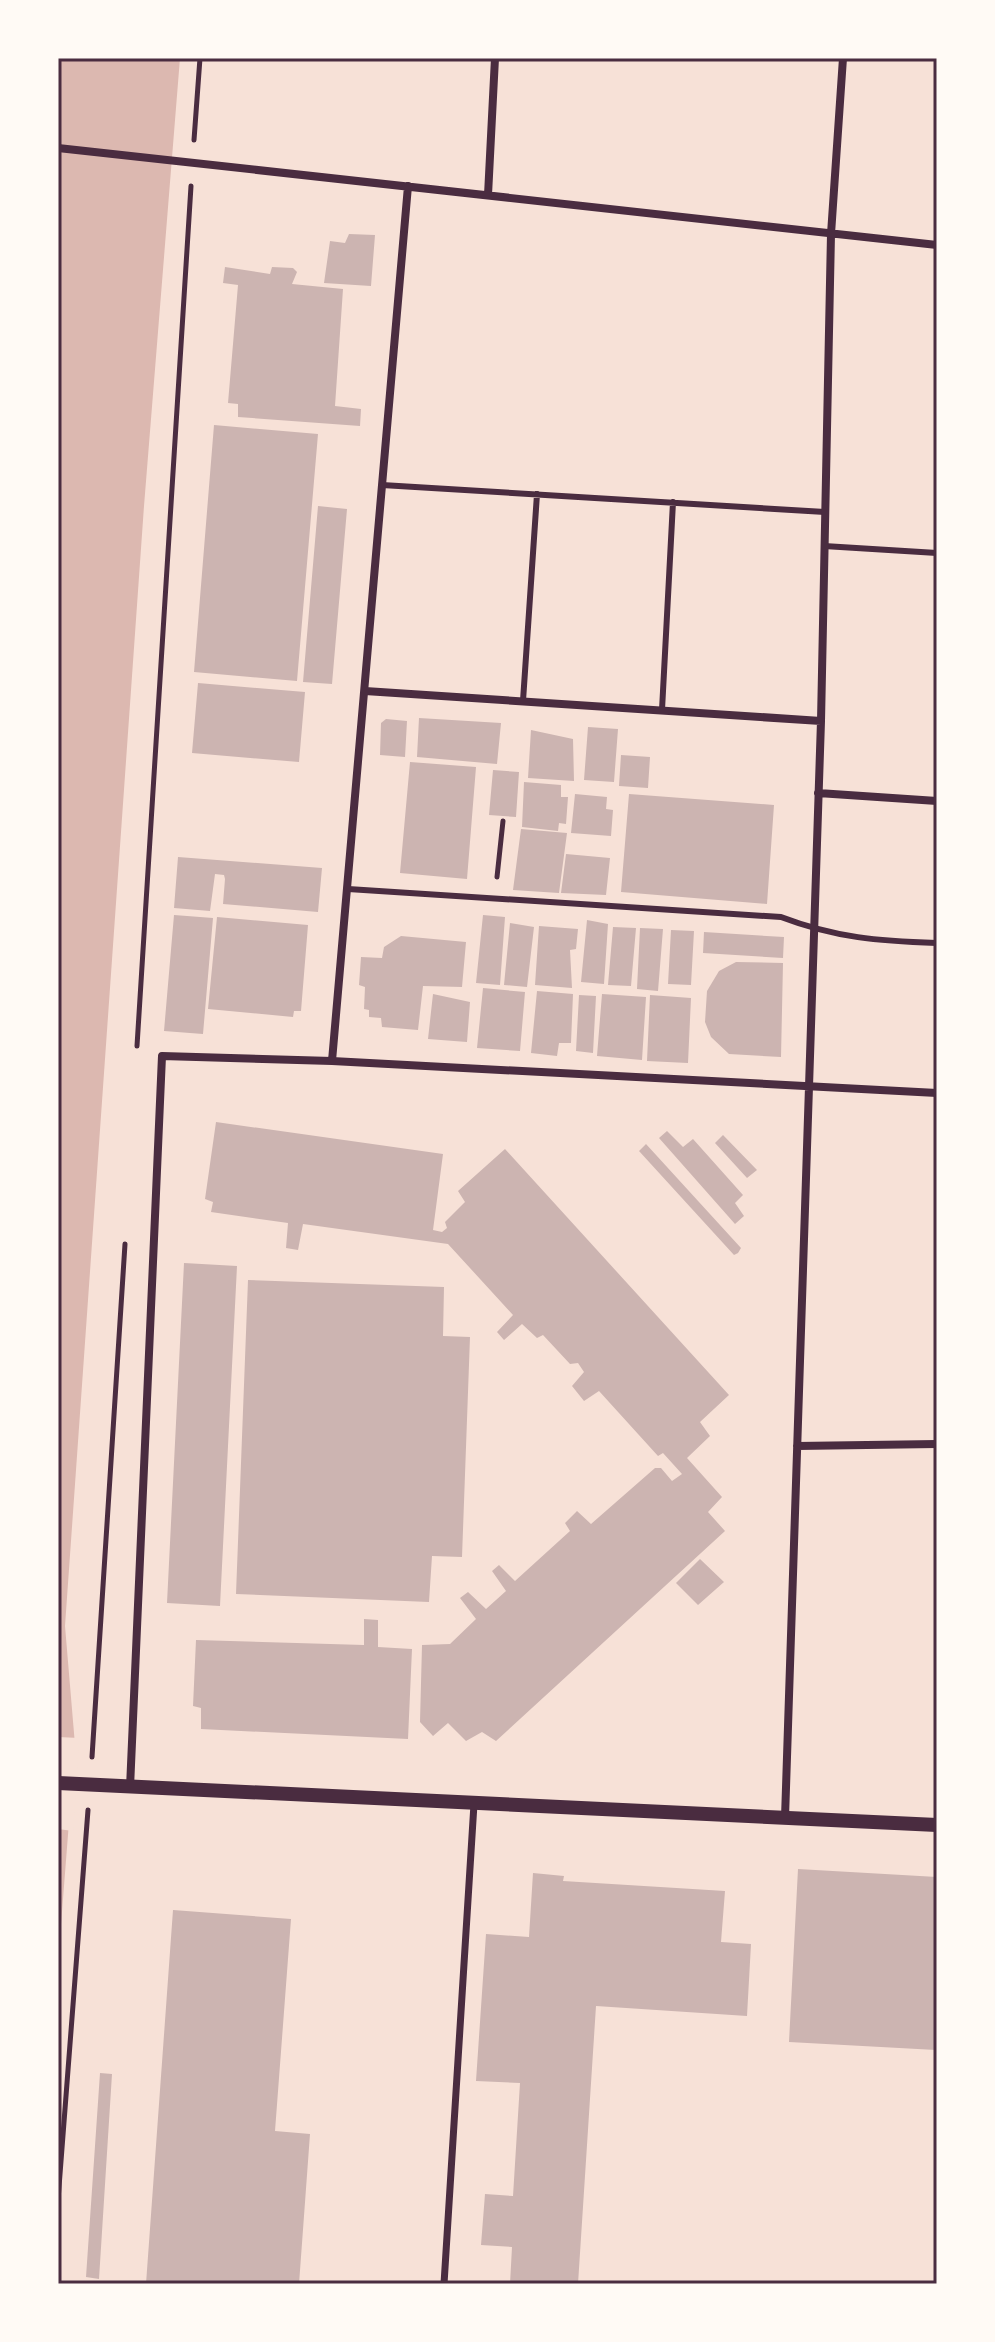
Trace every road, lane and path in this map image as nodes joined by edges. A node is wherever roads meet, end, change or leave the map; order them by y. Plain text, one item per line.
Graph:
1 (495, 58) edge
2 (843, 58) edge
3 (58, 148) edge
4 (408, 186) junction
5 (488, 195) junction
6 (831, 234) junction
7 (937, 245) edge
8 (382, 485) junction
9 (537, 494) junction
10 (673, 502) junction
11 (825, 512) junction
12 (824, 546) junction
13 (937, 553) edge
14 (365, 691) junction
15 (523, 701) junction
16 (662, 710) junction
17 (821, 721) junction
18 (818, 793) junction
19 (937, 801) edge
20 (503, 821) dead end
21 (348, 889) junction
22 (495, 898) junction
23 (813, 929) junction
24 (937, 943) edge
25 (332, 1061) junction
26 (809, 1087) junction
27 (937, 1093) edge
28 (937, 1444) edge
29 (797, 1446) junction
30 (58, 1783) edge
31 (130, 1788) junction
32 (474, 1804) junction
33 (785, 1819) junction
34 (937, 1825) edge
35 (444, 2284) edge

1 - 5 street
2 - 6 street
3 - 4 street
4 - 5 street
4 - 8 street
5 - 6 street
6 - 7 street
6 - 11 street
8 - 9 lane
8 - 14 street
9 - 10 lane
9 - 15 lane
10 - 11 lane
10 - 16 lane
11 - 12 street
12 - 13 lane
12 - 17 street
14 - 15 street
14 - 21 street
15 - 16 street
16 - 17 street
17 - 18 street
18 - 19 street
18 - 23 street
20 - 22 path
21 - 22 lane
21 - 25 street
22 - 23 lane
23 - 24 lane
23 - 26 street
25 - 26 street
25 - 31 street
26 - 27 street
26 - 29 street
28 - 29 street
29 - 33 street
30 - 31 street
31 - 32 street
32 - 33 street
32 - 35 street
33 - 34 street

